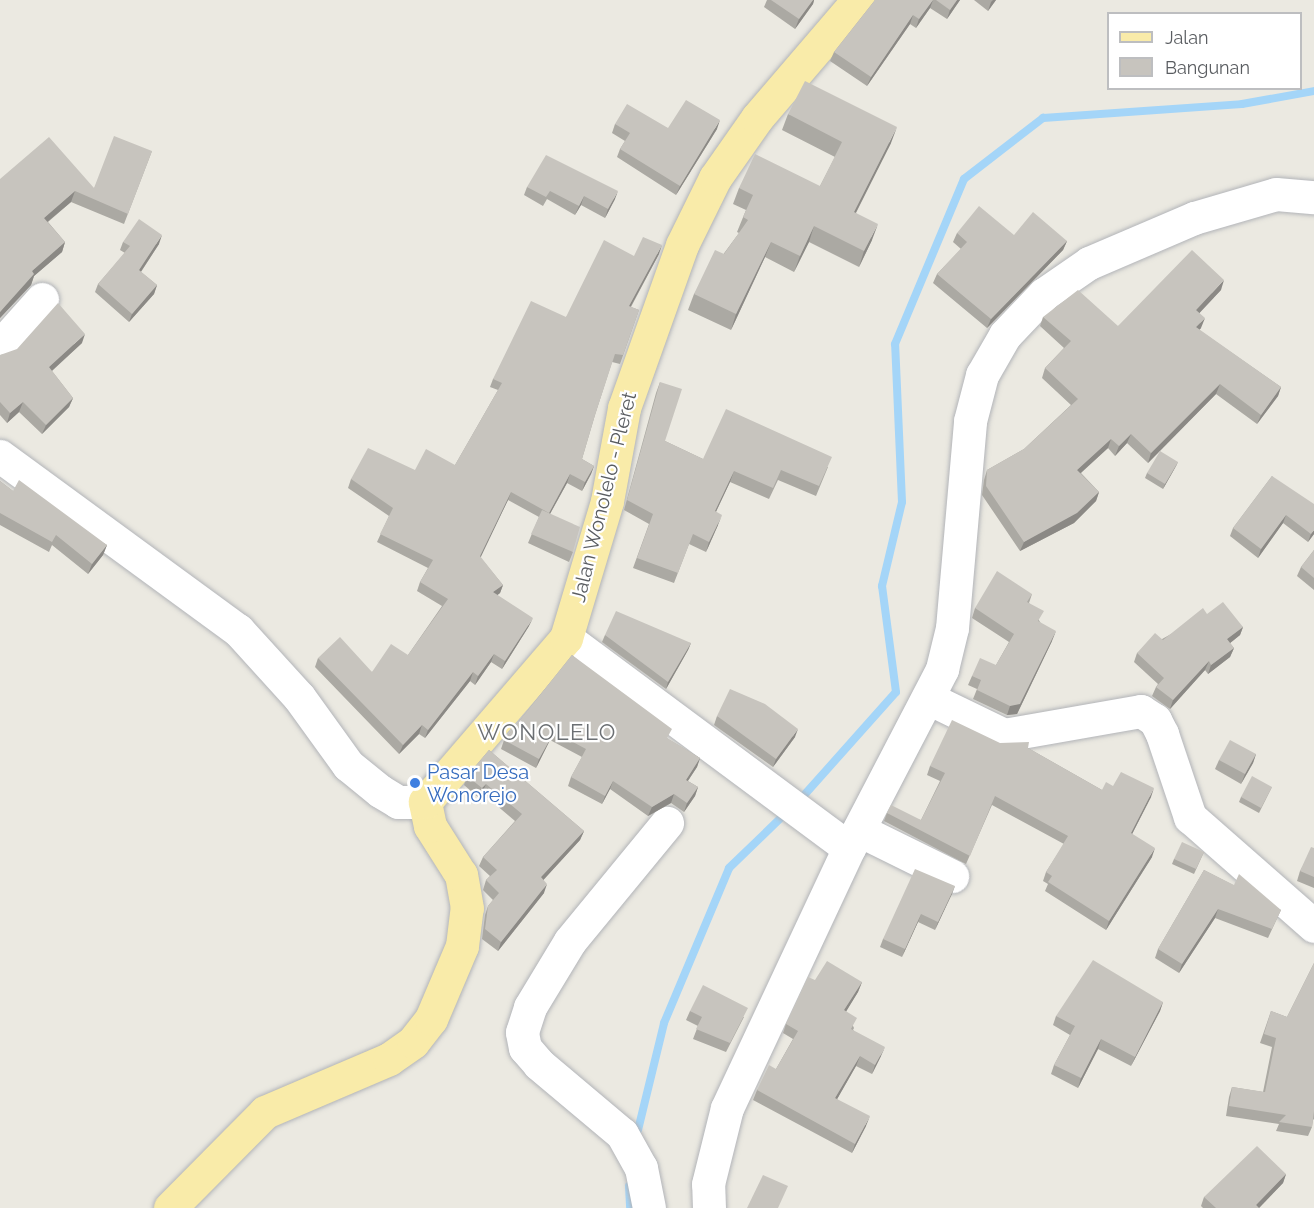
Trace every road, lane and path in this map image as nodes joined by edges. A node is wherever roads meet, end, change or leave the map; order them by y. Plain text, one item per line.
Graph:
1 (858, 0) edge
2 (1314, 197) edge
3 (42, 299) dead end
4 (0, 346) edge
5 (0, 456) edge
6 (566, 638) junction
7 (930, 699) junction
8 (425, 802) junction
9 (667, 823) dead end
10 (854, 839) junction
11 (952, 876) dead end
12 (1314, 926) edge
13 (170, 1208) edge
14 (650, 1208) edge
15 (709, 1208) edge

1 - 6 main road, Jalan Wonolelo - Pleret
2 - 7 street
3 - 4 street
5 - 8 street
6 - 8 main road, Jalan Wonolelo - Pleret
6 - 10 street
7 - 10 street
7 - 12 street
8 - 13 main road
9 - 14 street
10 - 11 street
10 - 15 street

